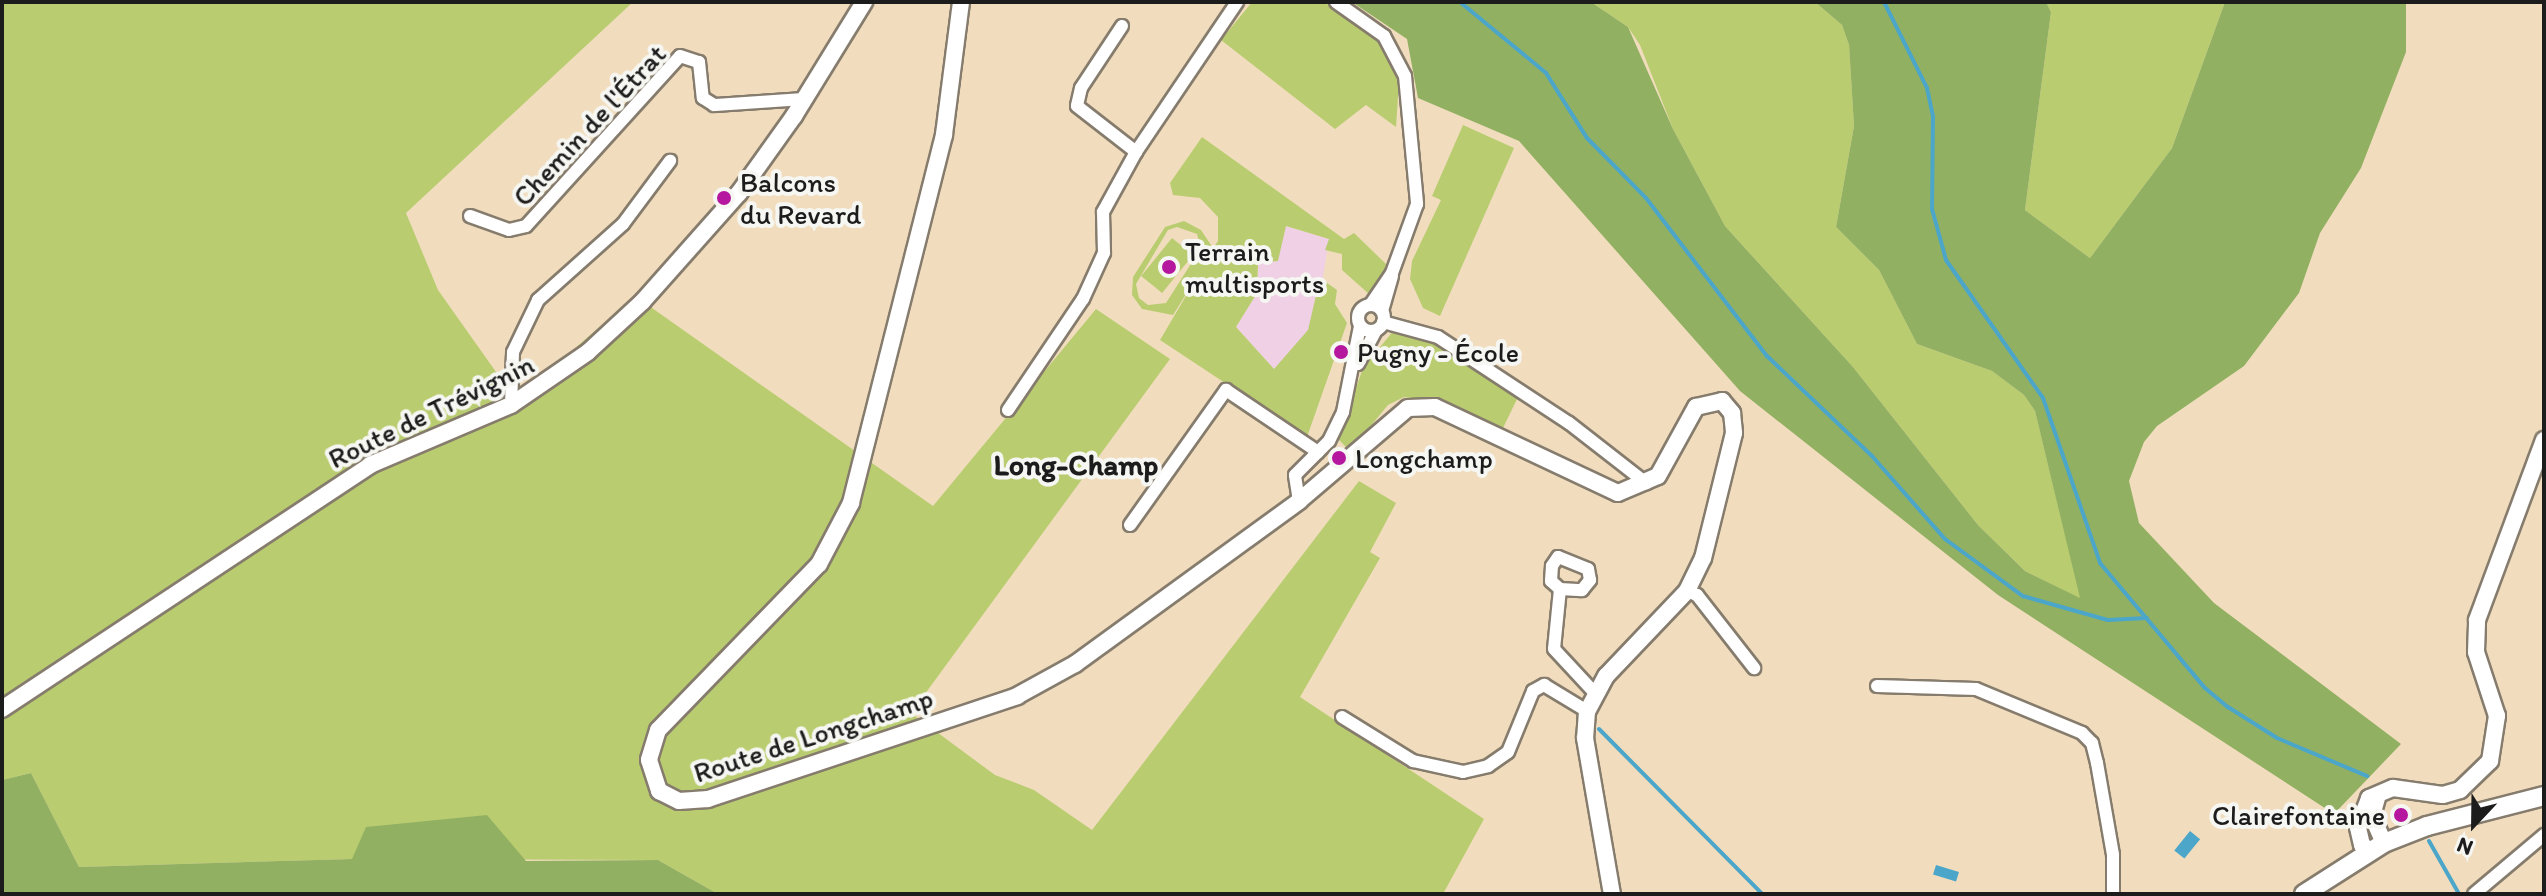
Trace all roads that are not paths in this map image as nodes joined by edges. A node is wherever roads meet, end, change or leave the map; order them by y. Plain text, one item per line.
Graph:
1 (864, 2) edge
2 (961, 2) edge
3 (1237, 2) edge
4 (1336, 2) edge
5 (1122, 26) dead end
6 (805, 99) junction
7 (1136, 152) junction
8 (670, 161) dead end
9 (470, 216) dead end
10 (1378, 317) junction
11 (1360, 326) junction
12 (1354, 371) junction
13 (511, 405) junction
14 (1008, 410) dead end
15 (2544, 440) edge
16 (1318, 452) junction
17 (1646, 483) junction
18 (1305, 496) junction
19 (1130, 525) dead end
20 (1560, 589) dead end
21 (1687, 591) junction
22 (1754, 668) dead end
23 (1877, 686) dead end
24 (1594, 692) junction
25 (2, 709) edge
26 (1587, 711) junction
27 (1342, 717) dead end
28 (2381, 789) junction
29 (2544, 796) edge
30 (2544, 835) edge
31 (2375, 843) junction
32 (1612, 894) edge
33 (2113, 894) edge
34 (2289, 894) edge
35 (2304, 894) edge
36 (2474, 894) edge

1 - 6 street, Route de Trévignin
2 - 18 street, Route de Longchamp
3 - 7 street
4 - 10 street
5 - 7 street
6 - 9 street, Chemin de l'Étrat
6 - 13 street, Route de Trévignin
7 - 14 street
8 - 13 street
10 - 11 street
10 - 11 street
10 - 12 street
10 - 17 street
11 - 12 street
12 - 16 street
13 - 25 street, Route de Trévignin
15 - 28 street
16 - 18 street
16 - 19 street
17 - 18 street, Route de Longchamp
17 - 21 street
20 - 24 street
21 - 22 street
21 - 24 street
23 - 33 street
24 - 26 street
26 - 27 street
26 - 32 street
28 - 31 street
28 - 31 street
29 - 31 main road
30 - 36 street
31 - 34 main road
31 - 35 main road

